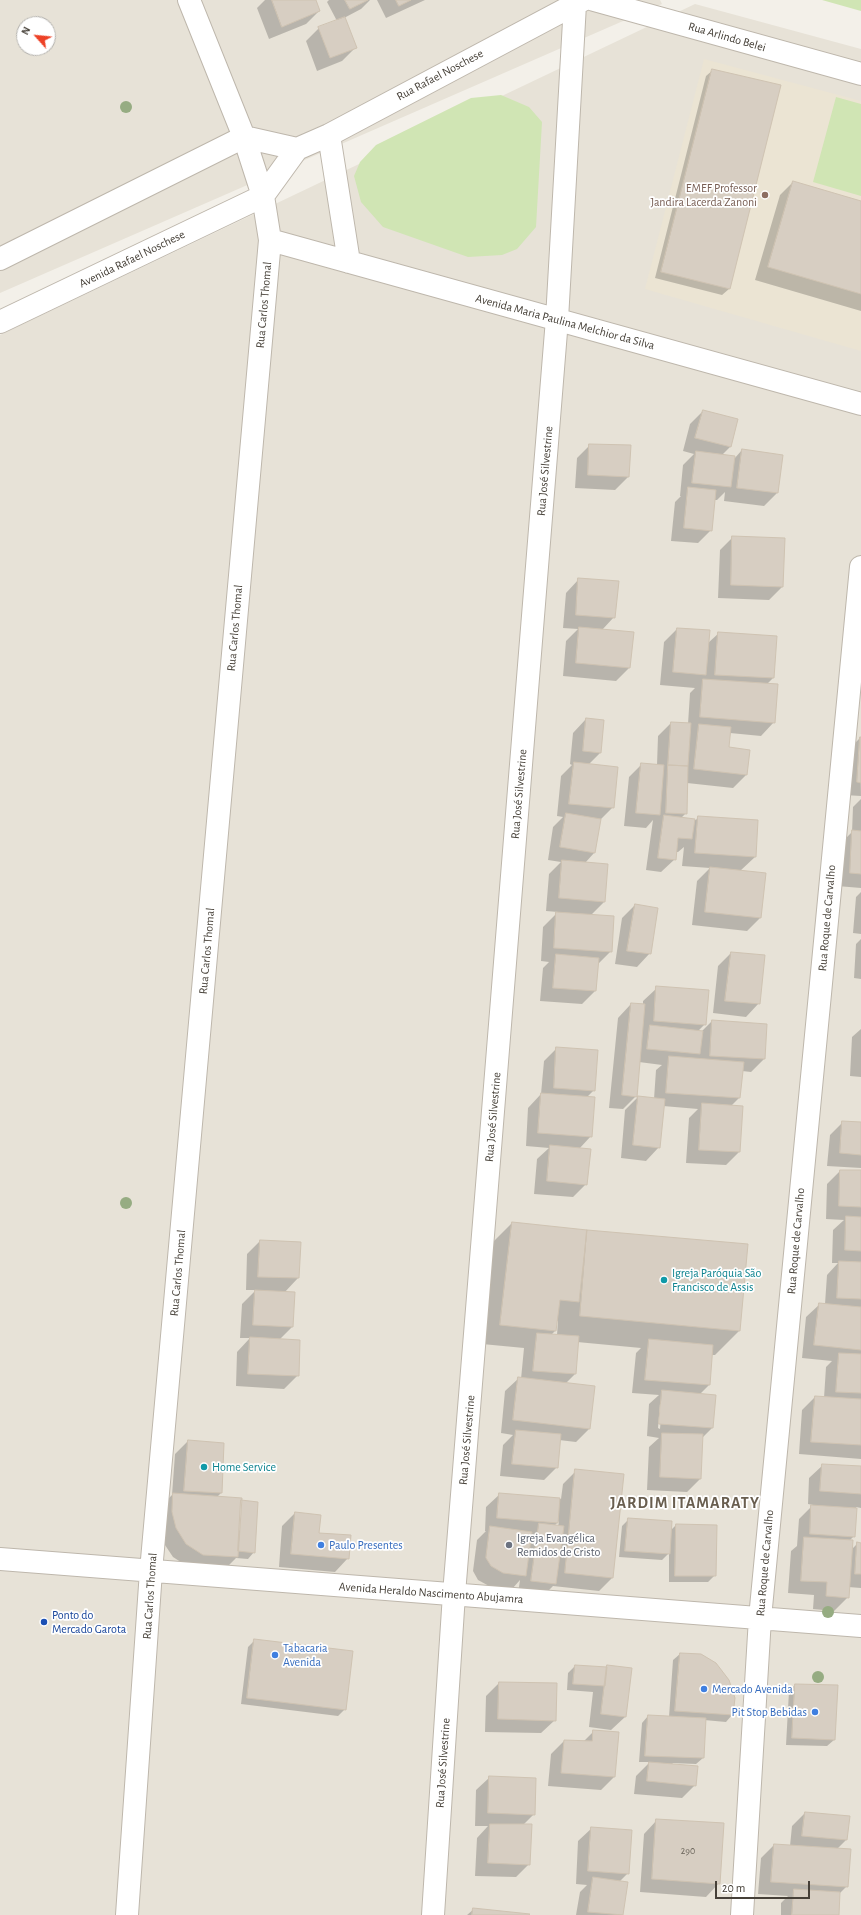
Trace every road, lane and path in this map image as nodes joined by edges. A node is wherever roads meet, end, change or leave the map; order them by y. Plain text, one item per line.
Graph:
1 (189, 0) edge
2 (581, 1) edge
3 (861, 74) edge
4 (329, 135) junction
5 (244, 137) junction
6 (297, 149) junction
7 (263, 196) junction
8 (270, 240) junction
9 (0, 259) edge
10 (349, 262) junction
11 (557, 319) junction
12 (0, 322) edge
13 (861, 404) edge
14 (861, 567) edge
15 (0, 1559) edge
16 (152, 1571) junction
17 (454, 1594) junction
18 (760, 1618) junction
19 (861, 1626) edge
20 (127, 1915) edge
21 (434, 1915) edge
22 (742, 1915) edge

1 - 5 street, Rua Carlos Thomal
2 - 3 street, Rua Arlindo Belei
2 - 4 street, Rua Rafael Noschese
2 - 11 street, Rua José Silvestrine
4 - 6 street, Rua Rafael Noschese
4 - 10 street
5 - 6 street
5 - 7 street, Rua Carlos Thomal
5 - 9 street
6 - 7 street
7 - 8 street, Rua Carlos Thomal
7 - 12 street, Avenida Rafael Noschese
8 - 10 street, Avenida Maria Paulina Melchior da Silva
8 - 16 street, Rua Carlos Thomal
10 - 11 street, Avenida Maria Paulina Melchior da Silva
11 - 13 street, Avenida Maria Paulina Melchior da Silva
11 - 17 street, Rua José Silvestrine
14 - 18 street, Rua Roque de Carvalho
15 - 16 street, Avenida Heraldo Nascimento Abujamra
16 - 17 street, Avenida Heraldo Nascimento Abujamra
16 - 20 street, Rua Carlos Thomal
17 - 18 street, Avenida Heraldo Nascimento Abujamra
17 - 21 street, Rua José Silvestrine
18 - 19 street, Avenida Heraldo Nascimento Abujamra
18 - 22 street, Rua Roque de Carvalho

